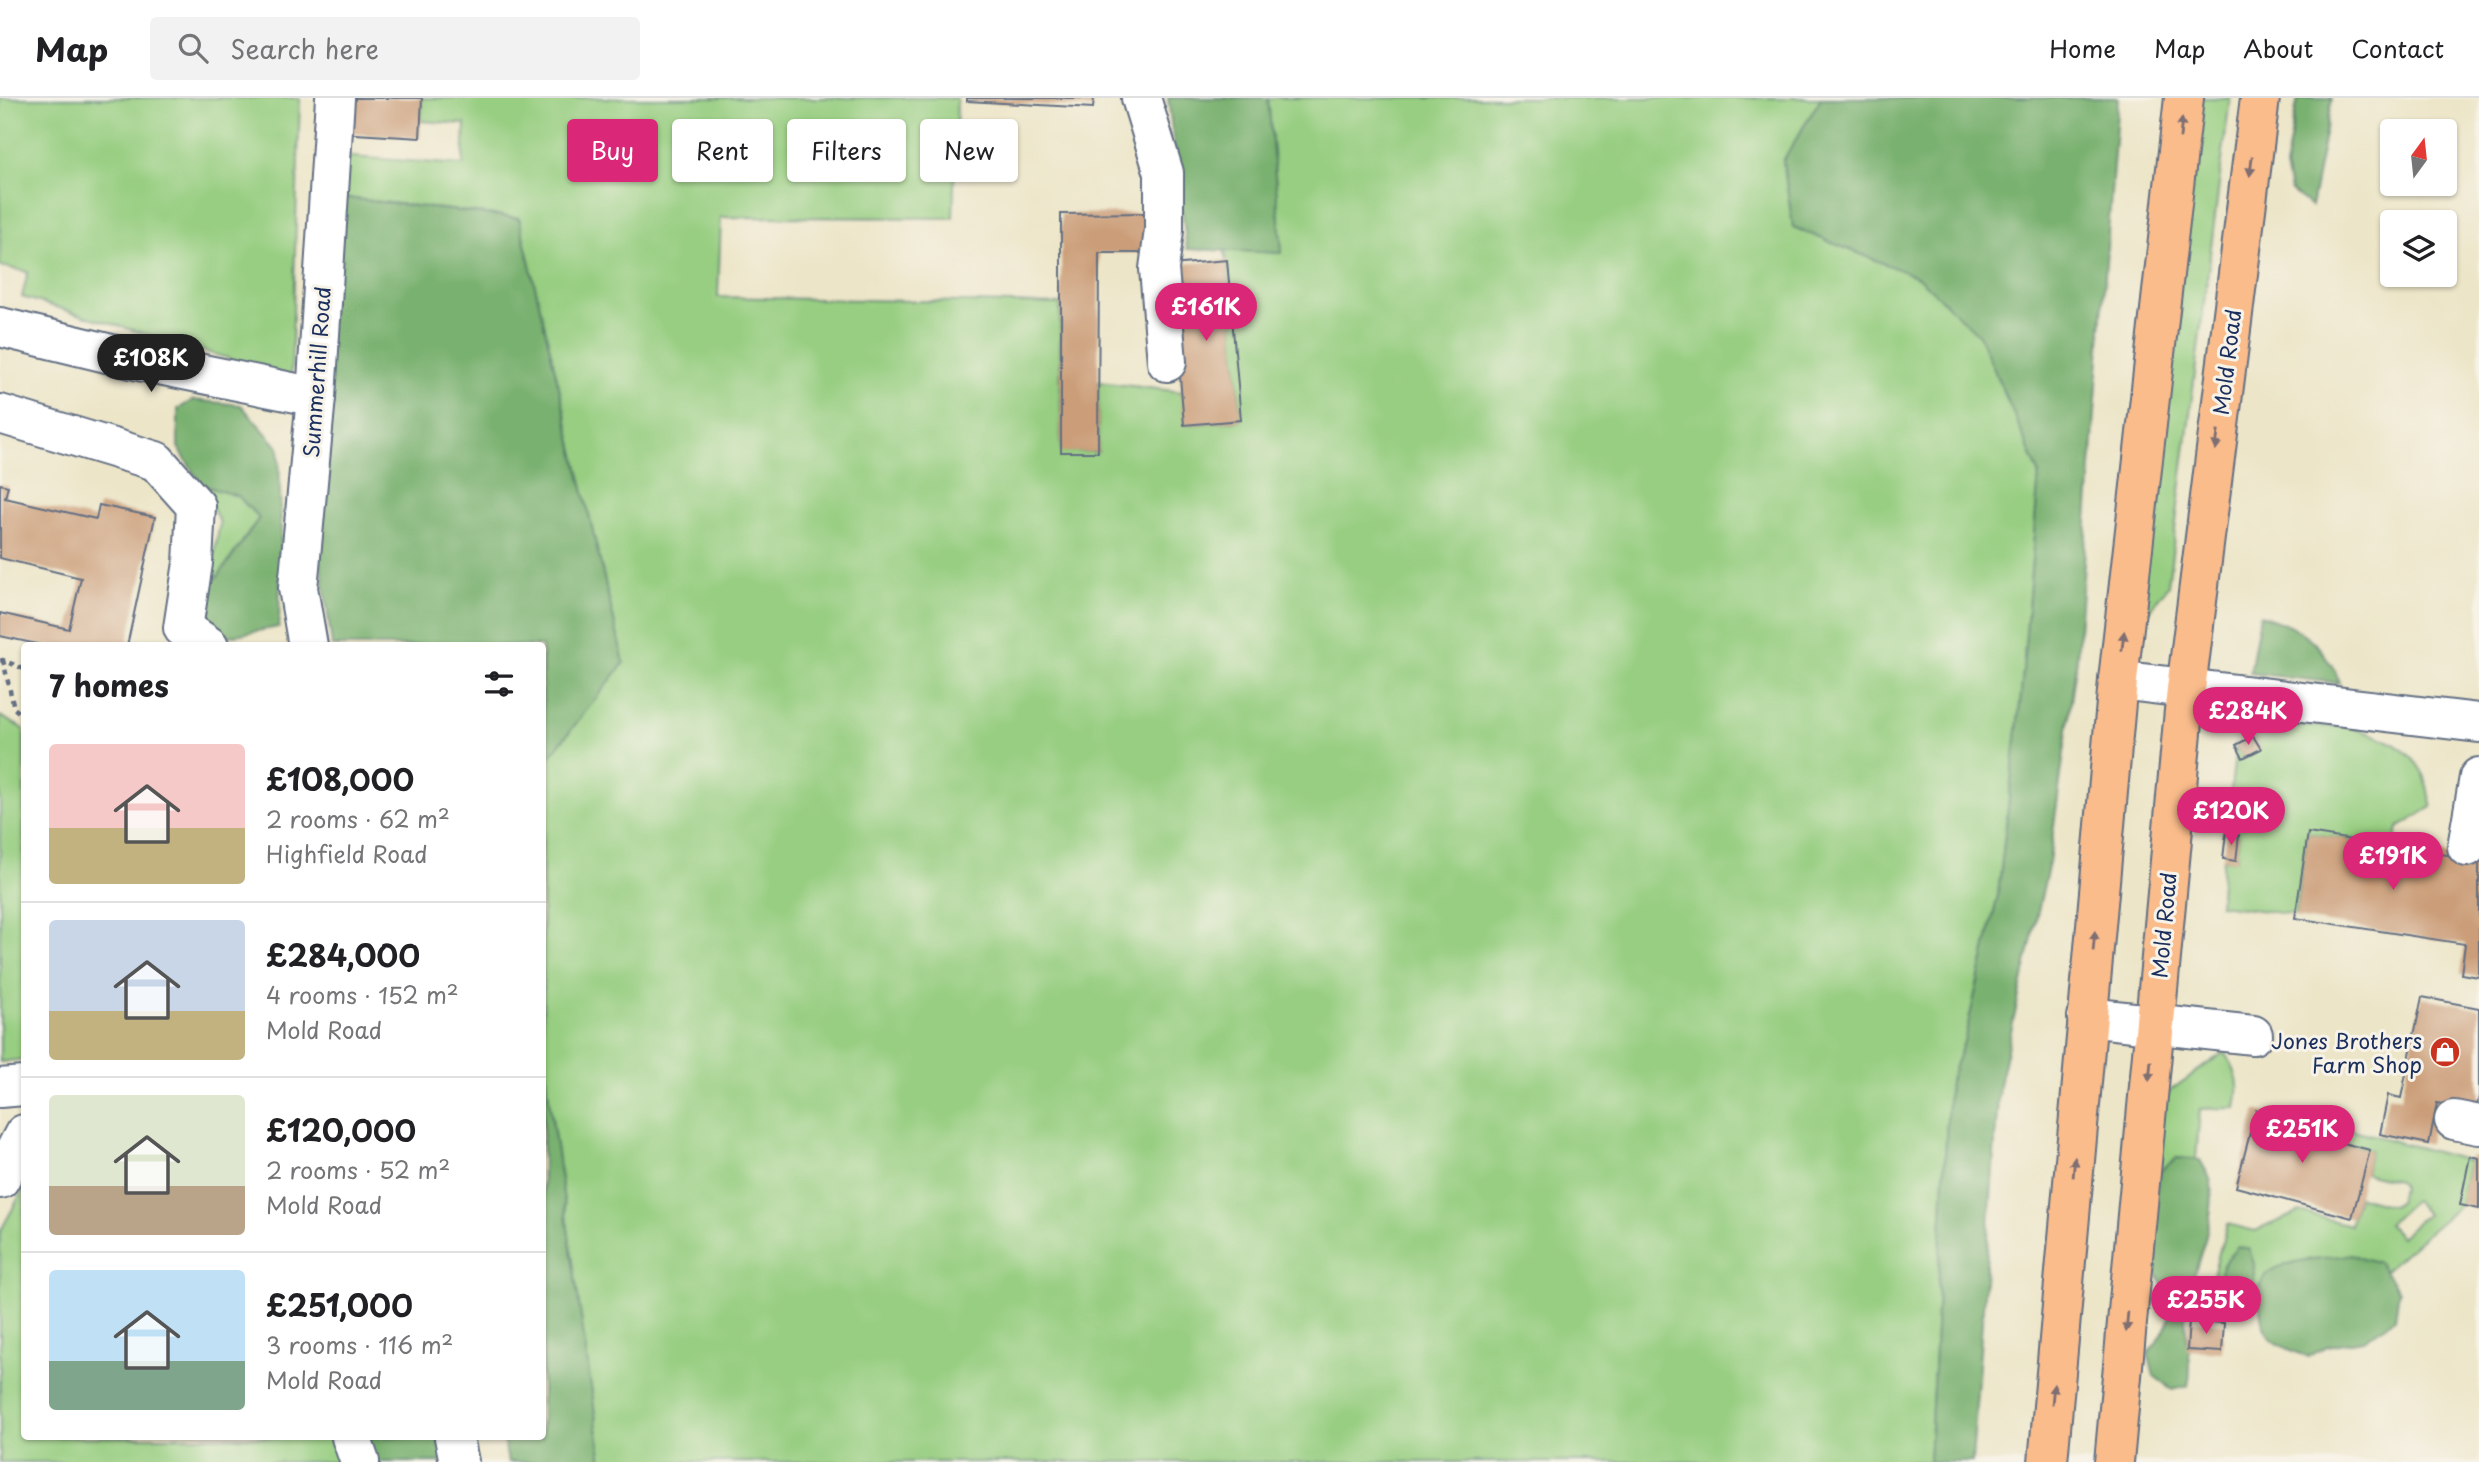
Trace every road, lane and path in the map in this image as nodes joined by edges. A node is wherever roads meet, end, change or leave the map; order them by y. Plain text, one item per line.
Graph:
1 (335, 98) edge
2 (1141, 98) edge
3 (2184, 98) edge
4 (2260, 98) edge
5 (0, 327) edge
6 (1167, 362) dead end
7 (316, 397) junction
8 (0, 414) edge
9 (203, 642) edge
10 (304, 642) edge
11 (2, 661) edge
12 (21, 669) edge
13 (2118, 680) junction
14 (2186, 689) junction
15 (21, 715) edge
16 (2479, 723) edge
17 (2479, 777) edge
18 (2467, 847) dead end
19 (2087, 1017) junction
20 (2154, 1024) junction
21 (2252, 1035) dead end
22 (21, 1086) edge
23 (0, 1088) edge
24 (21, 1140) edge
25 (0, 1180) edge
26 (352, 1440) edge
27 (455, 1440) edge
28 (359, 1462) edge
29 (459, 1462) edge
30 (2048, 1462) edge
31 (2115, 1462) edge

1 - 7 street, Summerhill Road
2 - 6 street
13 -> 3 main road
4 -> 14 main road, Mold Road
5 - 7 street
7 - 10 street, Summerhill Road
8 - 9 street
11 - 12 path
11 - 15 path
13 - 14 street
19 -> 13 main road
14 - 16 street
14 - 20 main road, Mold Road
17 - 18 street
19 - 20 street
30 -> 19 main road
20 - 21 street
20 -> 31 main road, Mold Road
22 - 23 street
24 - 25 street
26 - 28 street
27 - 29 street

